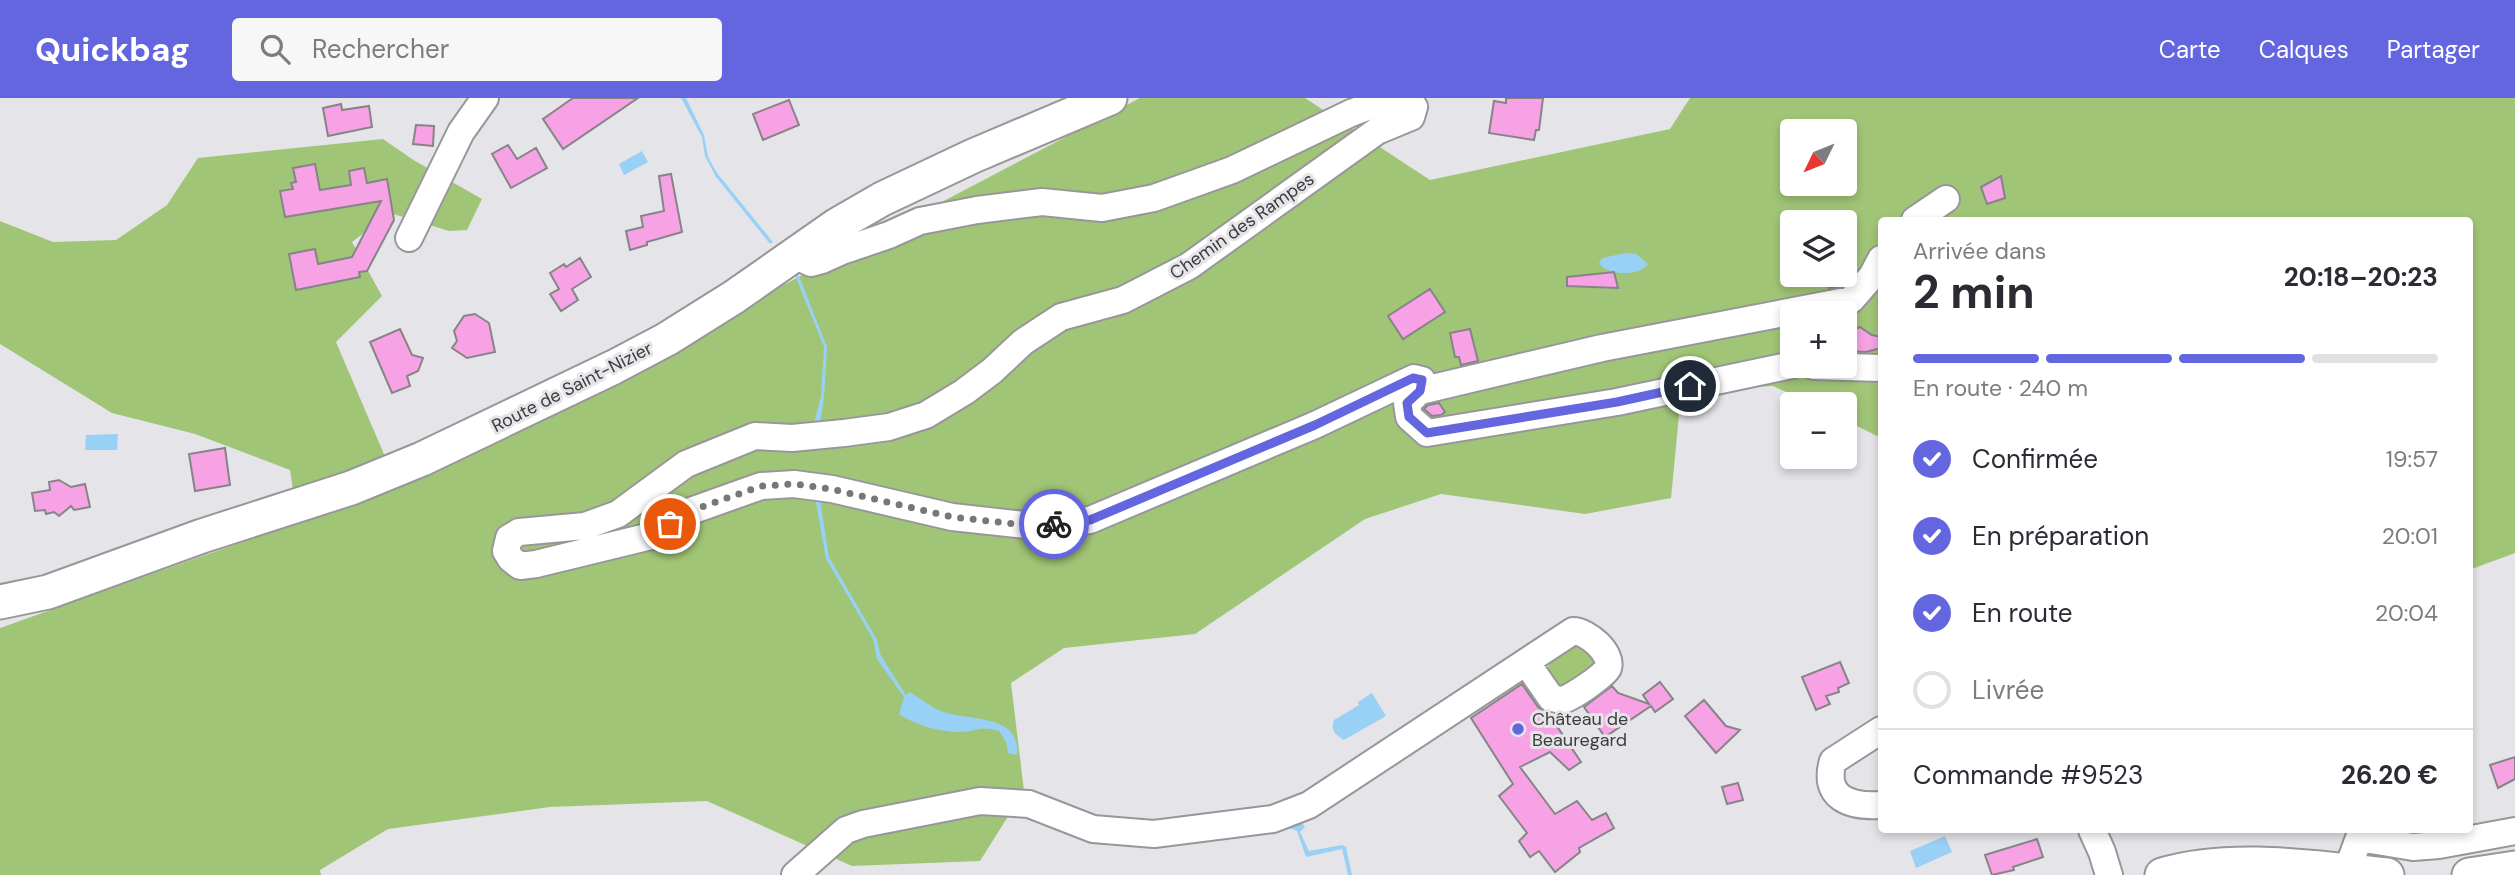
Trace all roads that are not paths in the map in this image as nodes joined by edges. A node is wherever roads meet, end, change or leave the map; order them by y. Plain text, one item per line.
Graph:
1 (485, 98) edge
2 (1110, 98) edge
3 (1946, 200) dead end
4 (1920, 217) edge
5 (409, 238) dead end
6 (794, 255) junction
7 (1878, 265) edge
8 (1857, 367) edge
9 (1780, 368) edge
10 (1878, 368) edge
11 (1413, 397) junction
12 (0, 602) edge
13 (1526, 662) dead end
14 (1878, 732) edge
15 (1878, 805) edge
16 (2515, 831) edge
17 (2093, 833) edge
18 (2515, 868) edge
19 (2347, 871) junction
20 (794, 875) edge
21 (2109, 875) edge
22 (2162, 875) edge
23 (2387, 875) edge
24 (2469, 875) edge

1 - 5 street
2 - 6 main road, Route de Saint-Nizier
3 - 4 street
6 - 11 street, Chemin des Rampes
6 - 12 main road, Route de Saint-Nizier
7 - 11 street
8 - 10 street
9 - 11 street
13 - 20 street
14 - 15 street
16 - 19 street
17 - 21 street
18 - 24 main road
19 - 22 main road
19 - 23 main road

